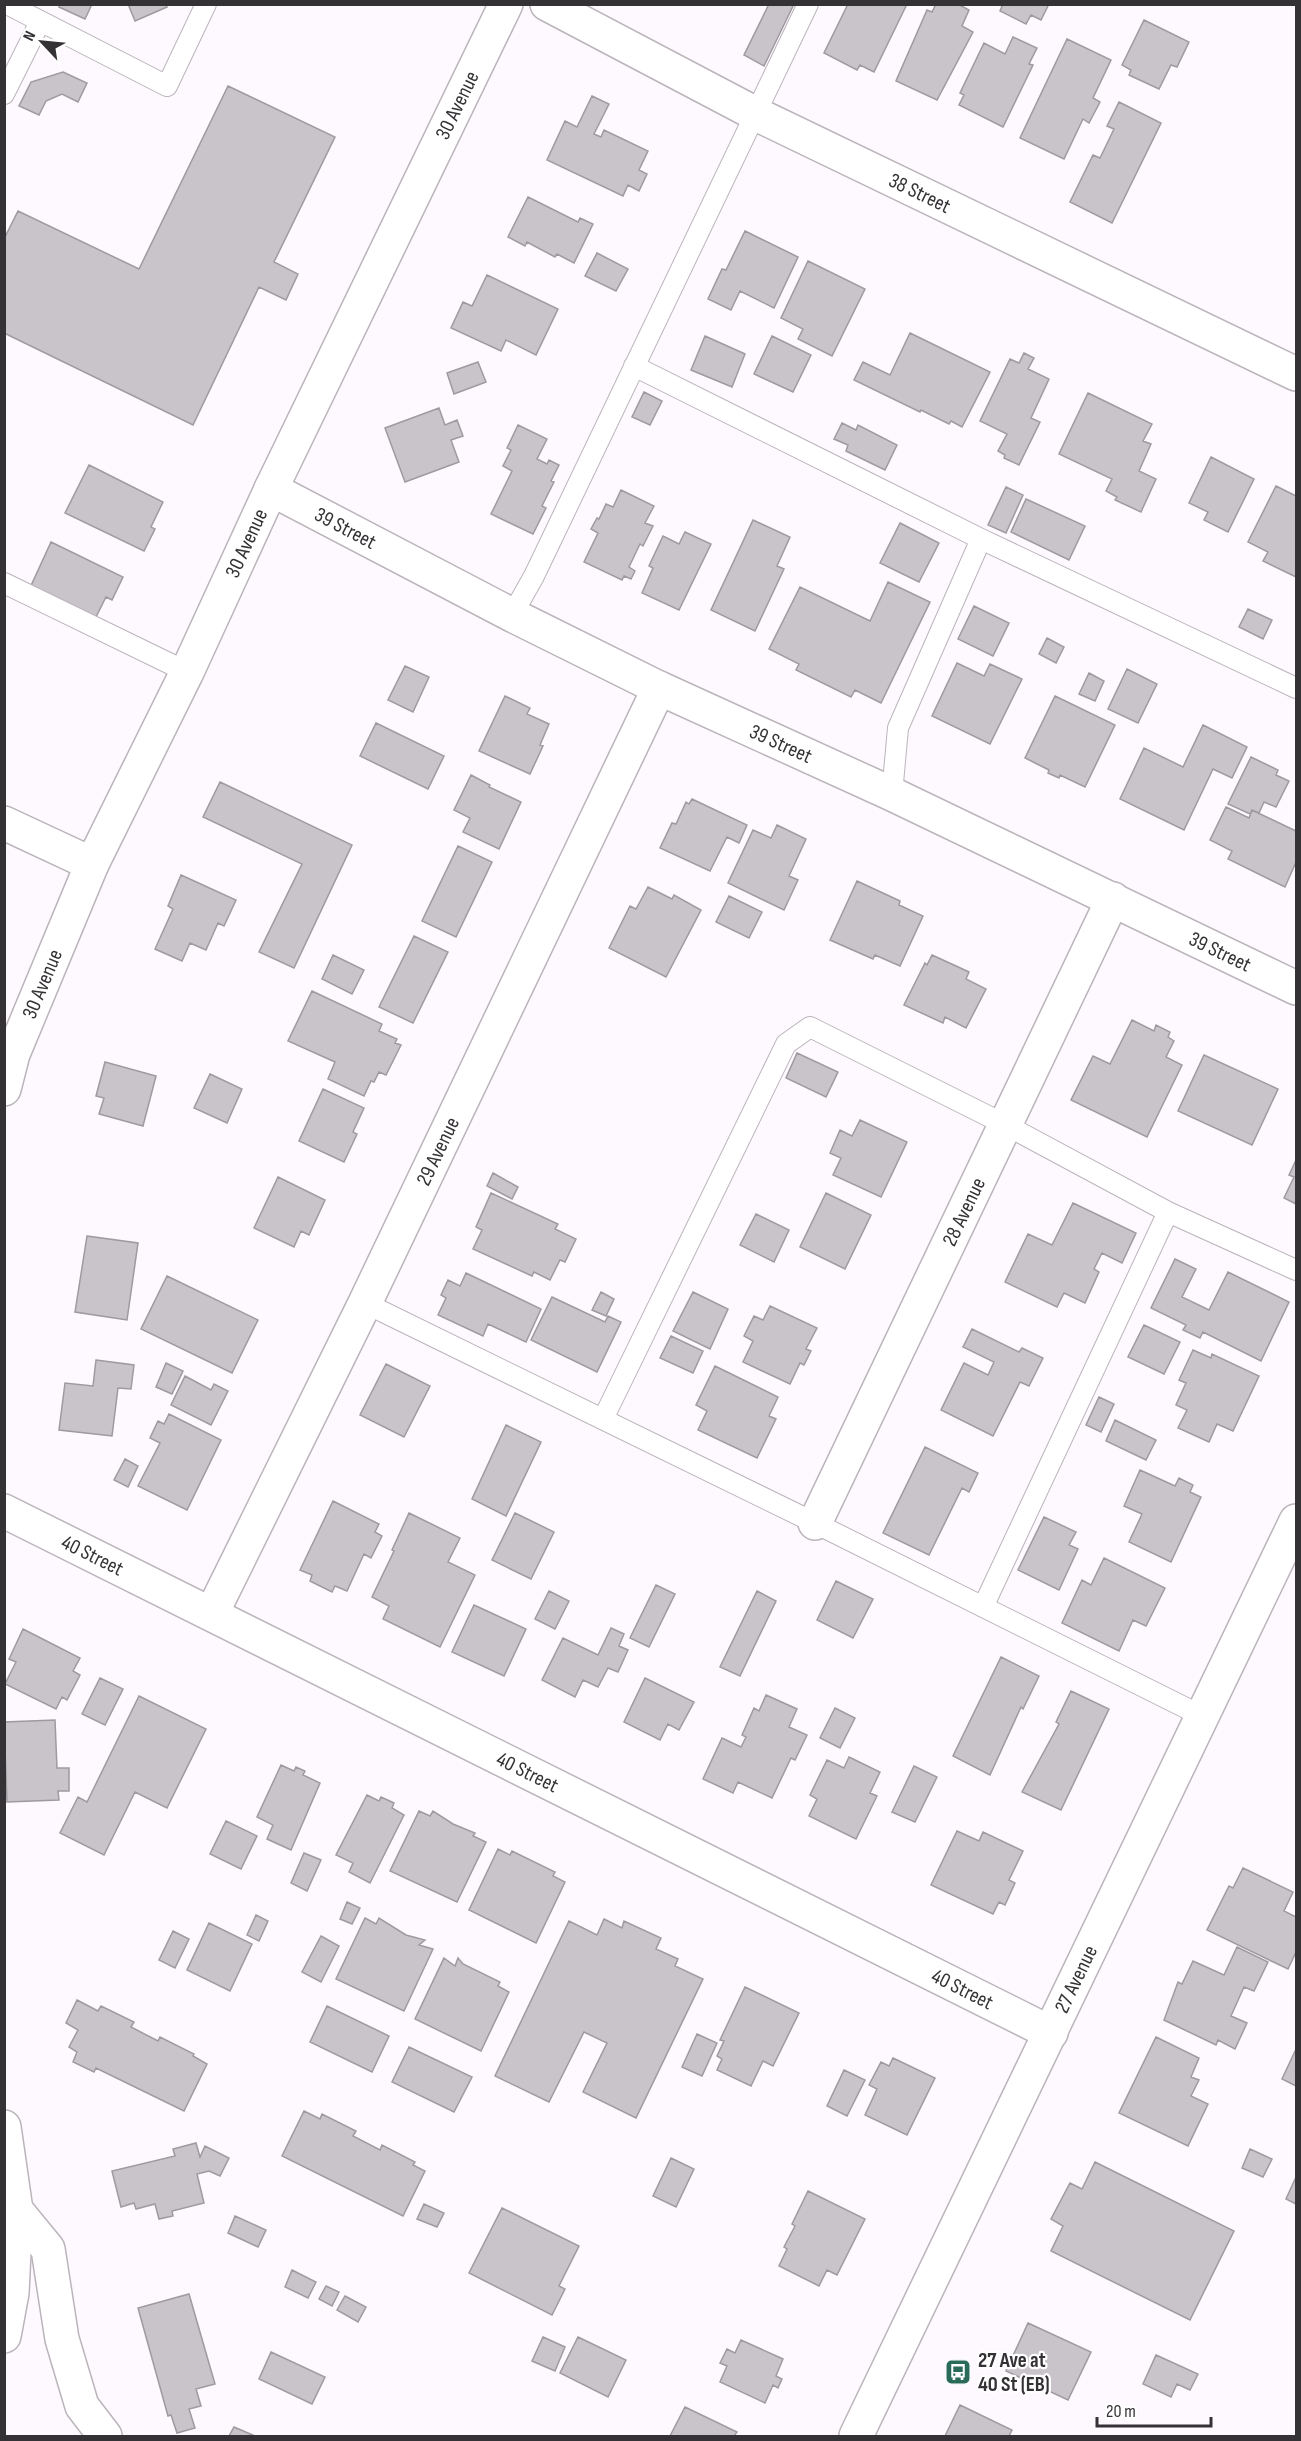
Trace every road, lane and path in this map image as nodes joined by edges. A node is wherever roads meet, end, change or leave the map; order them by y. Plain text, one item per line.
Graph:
1 (7, 4) edge
2 (206, 4) edge
3 (506, 4) edge
4 (547, 4) edge
5 (808, 4) edge
6 (40, 22) junction
7 (4, 94) edge
8 (756, 114) junction
9 (634, 366) junction
10 (1296, 374) edge
11 (271, 489) junction
12 (981, 539) junction
13 (4, 583) edge
14 (512, 615) junction
15 (187, 672) junction
16 (659, 688) junction
17 (1296, 688) edge
18 (892, 794) junction
19 (4, 823) edge
20 (92, 864) junction
21 (1113, 899) junction
22 (1296, 988) edge
23 (4, 1089) edge
24 (1004, 1124) junction
25 (1168, 1212) junction
26 (1296, 1270) edge
27 (365, 1303) junction
28 (603, 1419) junction
29 (4, 1511) edge
30 (1296, 1521) edge
31 (814, 1523) junction
32 (983, 1607) junction
33 (212, 1613) junction
34 (1202, 1716) junction
35 (1051, 2033) junction
36 (4, 2127) edge
37 (16, 2210) junction
38 (4, 2241) edge
39 (4, 2336) edge
40 (105, 2436) edge
41 (856, 2436) edge

1 - 6 lane
2 - 6 lane
3 - 11 street, 30 Avenue
4 - 8 street, 38 Street
5 - 8 lane
6 - 7 lane
8 - 9 lane
8 - 10 street, 38 Street
9 - 12 lane
9 - 14 lane
11 - 14 street, 39 Street
11 - 15 street, 30 Avenue
12 - 17 lane
12 - 18 lane
13 - 15 lane
14 - 16 street, 39 Street
15 - 20 street, 30 Avenue
16 - 18 street, 39 Street
16 - 27 street, 29 Avenue
18 - 21 street, 39 Street
19 - 20 street
20 - 23 street, 30 Avenue
21 - 22 street, 39 Street
21 - 24 street, 28 Avenue
24 - 25 lane
24 - 28 lane
24 - 31 street, 28 Avenue
25 - 26 lane
25 - 32 lane
27 - 28 lane
27 - 33 street, 29 Avenue
28 - 31 lane
29 - 33 street, 40 Street
30 - 34 street, 27 Avenue
31 - 32 lane
32 - 34 lane
33 - 35 street, 40 Street
34 - 35 street, 27 Avenue
35 - 41 street, 27 Avenue
36 - 37 street
37 - 38 street
37 - 39 street
37 - 40 street

